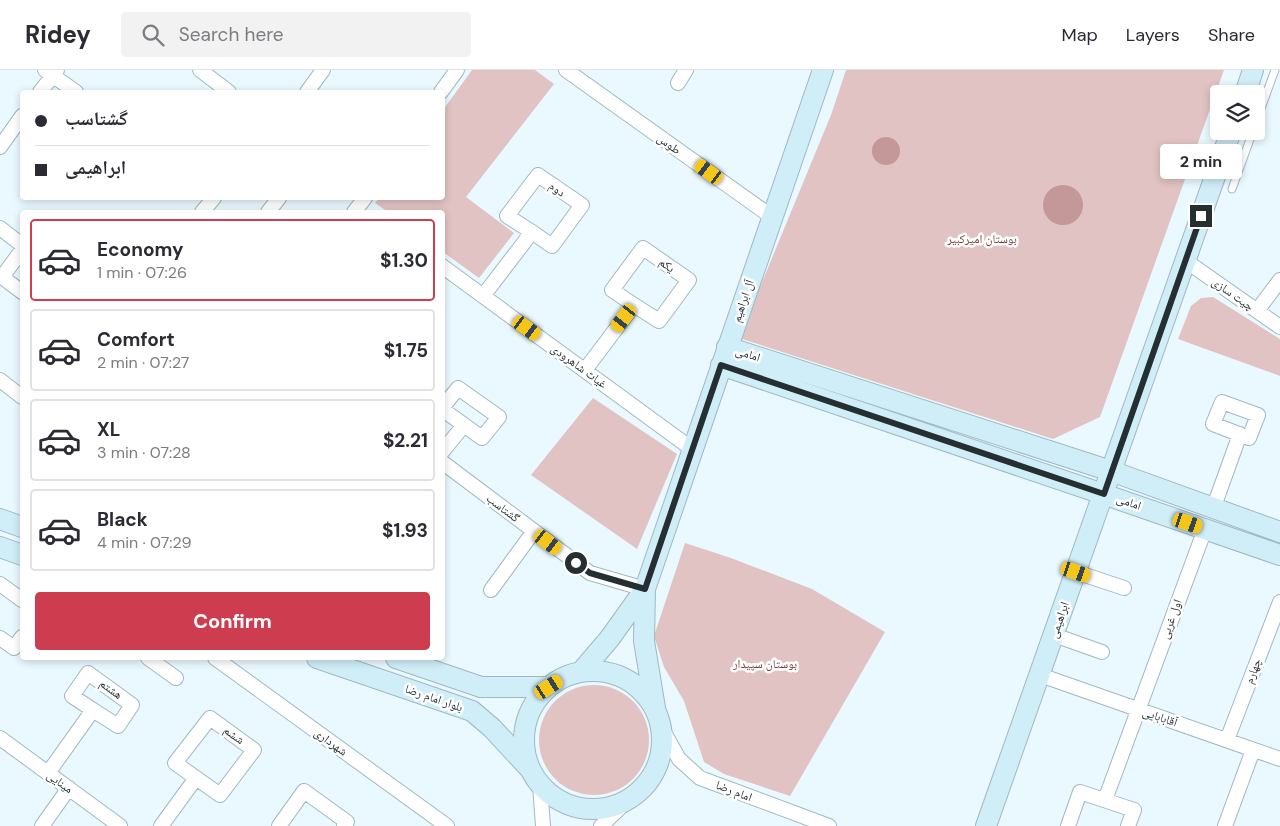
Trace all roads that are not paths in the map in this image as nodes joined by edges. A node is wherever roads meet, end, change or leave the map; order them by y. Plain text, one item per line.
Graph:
1 (200, 70) edge
2 (323, 70) edge
3 (457, 70) edge
4 (566, 70) edge
5 (686, 70) edge
6 (823, 70) edge
7 (1253, 70) edge
8 (1275, 70) edge
9 (52, 72) edge
10 (678, 83) dead end
11 (1247, 85) edge
12 (41, 90) edge
13 (74, 90) edge
14 (227, 90) edge
15 (308, 90) edge
16 (442, 90) edge
17 (1265, 97) edge
18 (20, 119) edge
19 (1228, 140) edge
20 (1250, 140) edge
21 (0, 147) edge
22 (1232, 189) dead end
23 (212, 200) edge
24 (277, 200) edge
25 (204, 210) edge
26 (270, 210) edge
27 (772, 217) junction
28 (0, 228) edge
29 (532, 232) junction
30 (20, 243) edge
31 (20, 253) edge
32 (1186, 260) junction
33 (445, 268) edge
34 (1280, 280) edge
35 (20, 290) edge
36 (483, 296) junction
37 (634, 305) junction
38 (1257, 311) junction
39 (1280, 327) edge
40 (724, 356) junction
41 (585, 370) junction
42 (0, 380) edge
43 (20, 395) edge
44 (445, 404) edge
45 (445, 410) edge
46 (464, 425) junction
47 (1240, 434) dead end
48 (445, 448) edge
49 (692, 448) junction
50 (445, 464) edge
51 (1111, 471) junction
52 (1104, 494) junction
53 (1213, 509) junction
54 (0, 519) edge
55 (20, 526) edge
56 (1205, 529) junction
57 (534, 531) junction
58 (1280, 532) edge
59 (0, 547) edge
60 (20, 554) edge
61 (1280, 555) edge
62 (1076, 572) junction
63 (0, 584) edge
64 (1124, 588) dead end
65 (645, 589) junction
66 (490, 590) dead end
67 (20, 599) edge
68 (1280, 602) edge
69 (1054, 635) junction
70 (0, 638) edge
71 (20, 640) edge
72 (1102, 652) dead end
73 (151, 660) edge
74 (218, 660) edge
75 (323, 660) edge
76 (402, 660) edge
77 (581, 672) junction
78 (1040, 675) junction
79 (176, 678) dead end
80 (549, 687) junction
81 (93, 710) dead end
82 (1140, 710) junction
83 (658, 719) junction
84 (0, 738) edge
85 (1227, 740) junction
86 (1253, 750) junction
87 (1280, 759) edge
88 (48, 773) junction
89 (196, 778) junction
90 (535, 778) junction
91 (69, 788) junction
92 (628, 800) junction
93 (1106, 800) junction
94 (42, 826) edge
95 (120, 826) edge
96 (161, 826) edge
97 (279, 826) edge
98 (344, 826) edge
99 (447, 826) edge
100 (543, 826) edge
101 (601, 826) edge
102 (829, 826) edge
103 (986, 826) edge
104 (1068, 826) edge
105 (1128, 826) edge
106 (1225, 826) edge

1 - 14 street
2 - 15 street
3 - 16 street
4 - 27 street, طوس
5 - 10 street
6 - 27 main road, آل ابراهیم
7 - 11 main road
8 - 17 lane
9 - 12 street
9 - 13 street
18 - 21 street
19 - 32 main road, ابراهیمی
20 - 22 lane
23 - 25 street
24 - 26 street
27 - 40 main road, آل ابراهیم
28 - 30 street
29 - 29 street, دوم
29 - 36 street
31 - 35 street
32 - 38 street, چیت سازی
32 - 51 main road, ابراهیمی
33 - 36 street, غیاث شاهرودی
34 - 38 street
36 - 41 street, غیاث شاهرودی
37 - 37 street, یکم
37 - 41 street
38 - 39 street, چیت سازی
40 - 49 main road, آل ابراهیم
40 - 51 main road, امامی
40 - 52 main road, امامی
41 - 49 street, غیاث شاهرودی
42 - 43 street
44 - 46 street
45 - 46 street
46 - 48 street
47 - 53 street
49 - 65 main road, آل ابراهیم
50 - 57 street, گشتاسب
51 - 52 main road, ابراهیمی
51 - 53 main road, امامی
52 - 56 main road, امامی
52 - 62 main road, ابراهیمی
53 - 56 main road
53 - 58 main road, امامی
54 - 55 main road
56 - 61 main road, امامی
56 - 82 street, اول غربی
57 - 65 street, گشتاسب
57 - 66 street
59 - 60 main road
62 - 64 street
62 - 69 main road, ابراهیمی
63 - 67 street
65 - 77 main road
65 - 83 main road
68 - 85 street, چهارم
69 - 72 street
69 - 78 main road, ابراهیمی
70 - 71 street
73 - 79 street
74 - 99 street, شهرداری
75 - 90 main road, بلوار امام رضا
76 - 80 main road, بلوار امام رضا
77 - 80 main road
77 - 83 main road
78 - 82 street, آقابابایی
78 - 103 main road, ابراهیمی
80 - 90 main road
81 - 88 street
82 - 85 street, آقابابایی
82 - 93 street
83 - 92 main road
83 - 102 street, امام رضا
84 - 88 street, مینایی
85 - 86 street, آقابابایی
86 - 87 street, آقابابایی
86 - 106 street
88 - 91 street, مینایی
89 - 89 street, ششم
89 - 96 street
90 - 92 main road
90 - 100 street
91 - 94 street
91 - 95 street, مینایی
92 - 101 street
93 - 104 street
93 - 105 street
97 - 98 street

